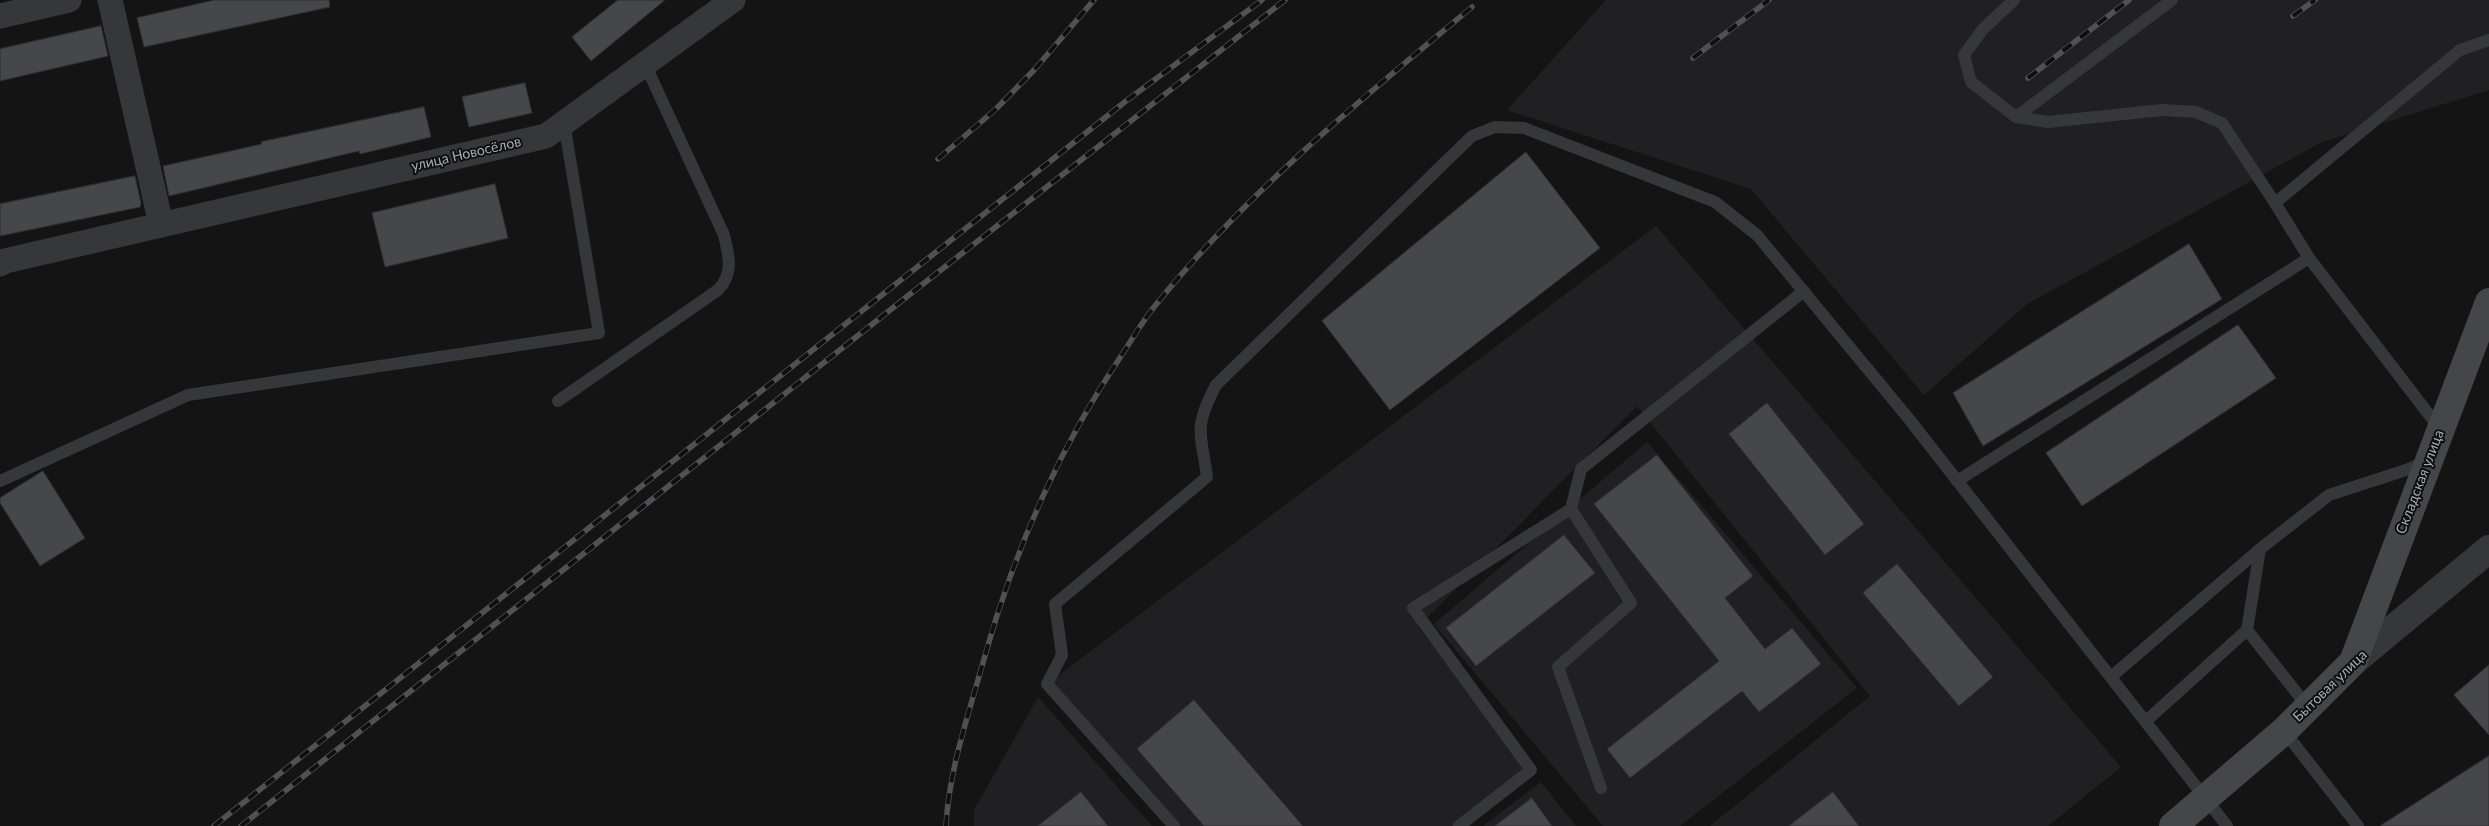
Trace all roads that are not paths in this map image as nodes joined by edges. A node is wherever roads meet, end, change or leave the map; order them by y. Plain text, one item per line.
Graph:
1 (69, 0) edge
2 (110, 0) edge
3 (733, 0) edge
4 (2014, 0) edge
5 (2172, 0) edge
6 (0, 16) edge
7 (2489, 40) edge
8 (645, 64) junction
9 (2016, 118) junction
10 (564, 123) junction
11 (2275, 203) junction
12 (161, 224) junction
13 (2309, 258) junction
14 (0, 264) edge
15 (1804, 291) junction
16 (2489, 302) edge
17 (558, 401) dead end
18 (2440, 429) junction
19 (2428, 461) junction
20 (1957, 480) junction
21 (0, 482) edge
22 (1571, 509) junction
23 (2489, 549) edge
24 (2260, 550) junction
25 (2247, 630) junction
26 (2353, 662) junction
27 (2111, 677) junction
28 (2308, 707) junction
29 (2146, 721) junction
30 (2284, 731) junction
31 (1602, 788) dead end
32 (2206, 799) junction
33 (1174, 826) edge
34 (1459, 826) edge
35 (2173, 826) edge
36 (2227, 826) edge
37 (2358, 826) edge

1 - 6 street
2 - 12 street
3 - 8 street, улица Новосёлов
4 - 9 lane
5 - 9 lane
7 - 11 lane
8 - 10 street, улица Новосёлов
8 - 17 lane
9 - 11 lane
10 - 12 street, улица Новосёлов
10 - 21 lane
11 - 13 lane
12 - 14 street, улица Новосёлов
13 - 18 lane
13 - 20 lane
15 - 20 lane
15 - 22 lane
15 - 33 lane
16 - 18 main road, Складская улица
18 - 19 main road, Складская улица
19 - 24 lane
19 - 26 main road, Складская улица
20 - 27 lane
22 - 31 lane
22 - 34 lane
23 - 26 street, Бытовая улица
24 - 25 lane
24 - 27 lane
25 - 28 lane
25 - 29 lane
26 - 28 main road, Бытовая улица
27 - 29 lane
28 - 30 main road, Бытовая улица
29 - 32 lane
30 - 32 main road, Бытовая улица
30 - 37 lane
32 - 35 main road, Бытовая улица
32 - 36 lane

